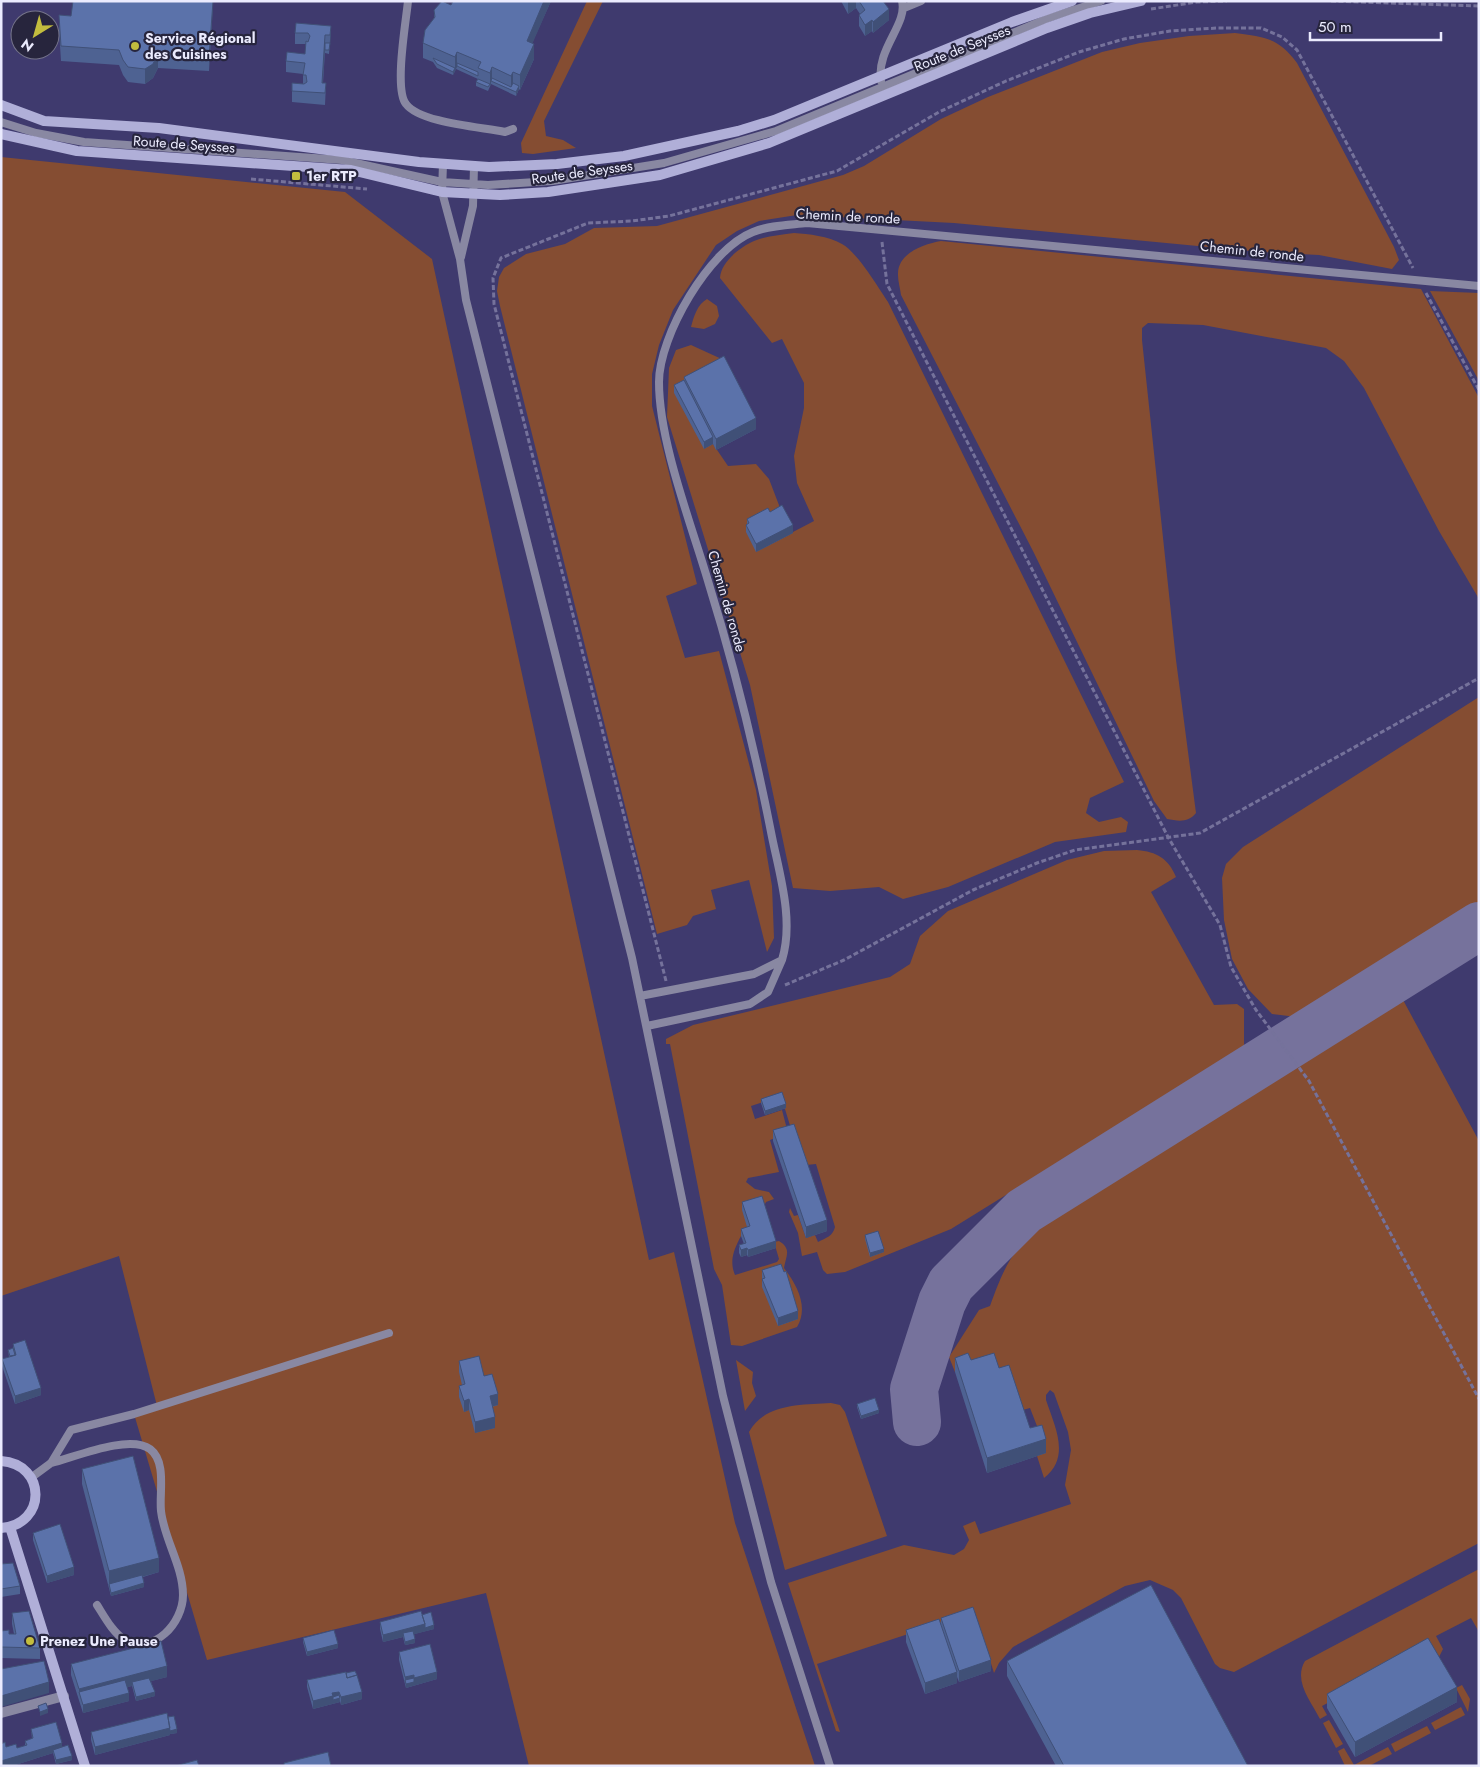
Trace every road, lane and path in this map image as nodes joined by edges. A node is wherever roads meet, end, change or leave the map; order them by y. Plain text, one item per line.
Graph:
1 (408, 1) edge
2 (921, 1) edge
3 (1072, 1) edge
4 (1101, 1) edge
5 (1141, 1) edge
6 (1331, 1) edge
7 (903, 5) edge
8 (1479, 6) edge
9 (880, 75) junction
10 (882, 91) junction
11 (1, 105) edge
12 (1, 122) edge
13 (512, 129) dead end
14 (1, 134) edge
15 (443, 164) junction
16 (474, 166) junction
17 (442, 187) junction
18 (474, 190) junction
19 (881, 229) junction
20 (460, 259) junction
21 (1420, 281) junction
22 (1479, 286) edge
23 (1479, 390) edge
24 (1479, 678) edge
25 (1168, 837) junction
26 (782, 960) junction
27 (668, 991) junction
28 (768, 992) junction
29 (640, 996) junction
30 (647, 1026) junction
31 (389, 1334) dead end
32 (1479, 1399) edge
33 (1, 1461) edge
34 (51, 1463) junction
35 (32, 1477) junction
36 (6, 1527) edge
37 (96, 1605) dead end
38 (64, 1696) junction
39 (1, 1713) edge
40 (85, 1766) edge
41 (830, 1766) edge

1 - 13 lane
2 - 7 lane
3 - 9 main road, Route de Seysses
4 - 10 lane, Route de Seysses
5 - 10 main road, Route de Seysses
6 - 8 path
7 - 9 lane
9 - 10 lane
9 - 16 main road, Route de Seysses
10 - 18 lane, Route de Seysses
10 - 18 main road, Route de Seysses
11 - 15 main road, Route de Seysses
12 - 17 lane, Route de Seysses
14 - 17 main road, Route de Seysses
15 - 16 main road, Route de Seysses
15 - 17 lane
16 - 18 lane
17 - 18 main road, Route de Seysses
17 - 20 lane
18 - 20 lane
19 - 21 lane, Chemin de ronde
19 - 25 path
19 - 26 lane, Chemin de ronde
20 - 29 lane
21 - 22 lane, Chemin de ronde
21 - 23 path
21 - 27 path
24 - 25 path
25 - 28 path
25 - 32 path
26 - 27 lane
26 - 28 lane, Chemin de ronde
27 - 29 lane
28 - 30 lane
29 - 30 lane
30 - 41 lane
31 - 34 lane
33 - 35 main road
34 - 35 lane
34 - 37 lane
35 - 36 main road
36 - 38 main road
38 - 39 street
38 - 40 main road

